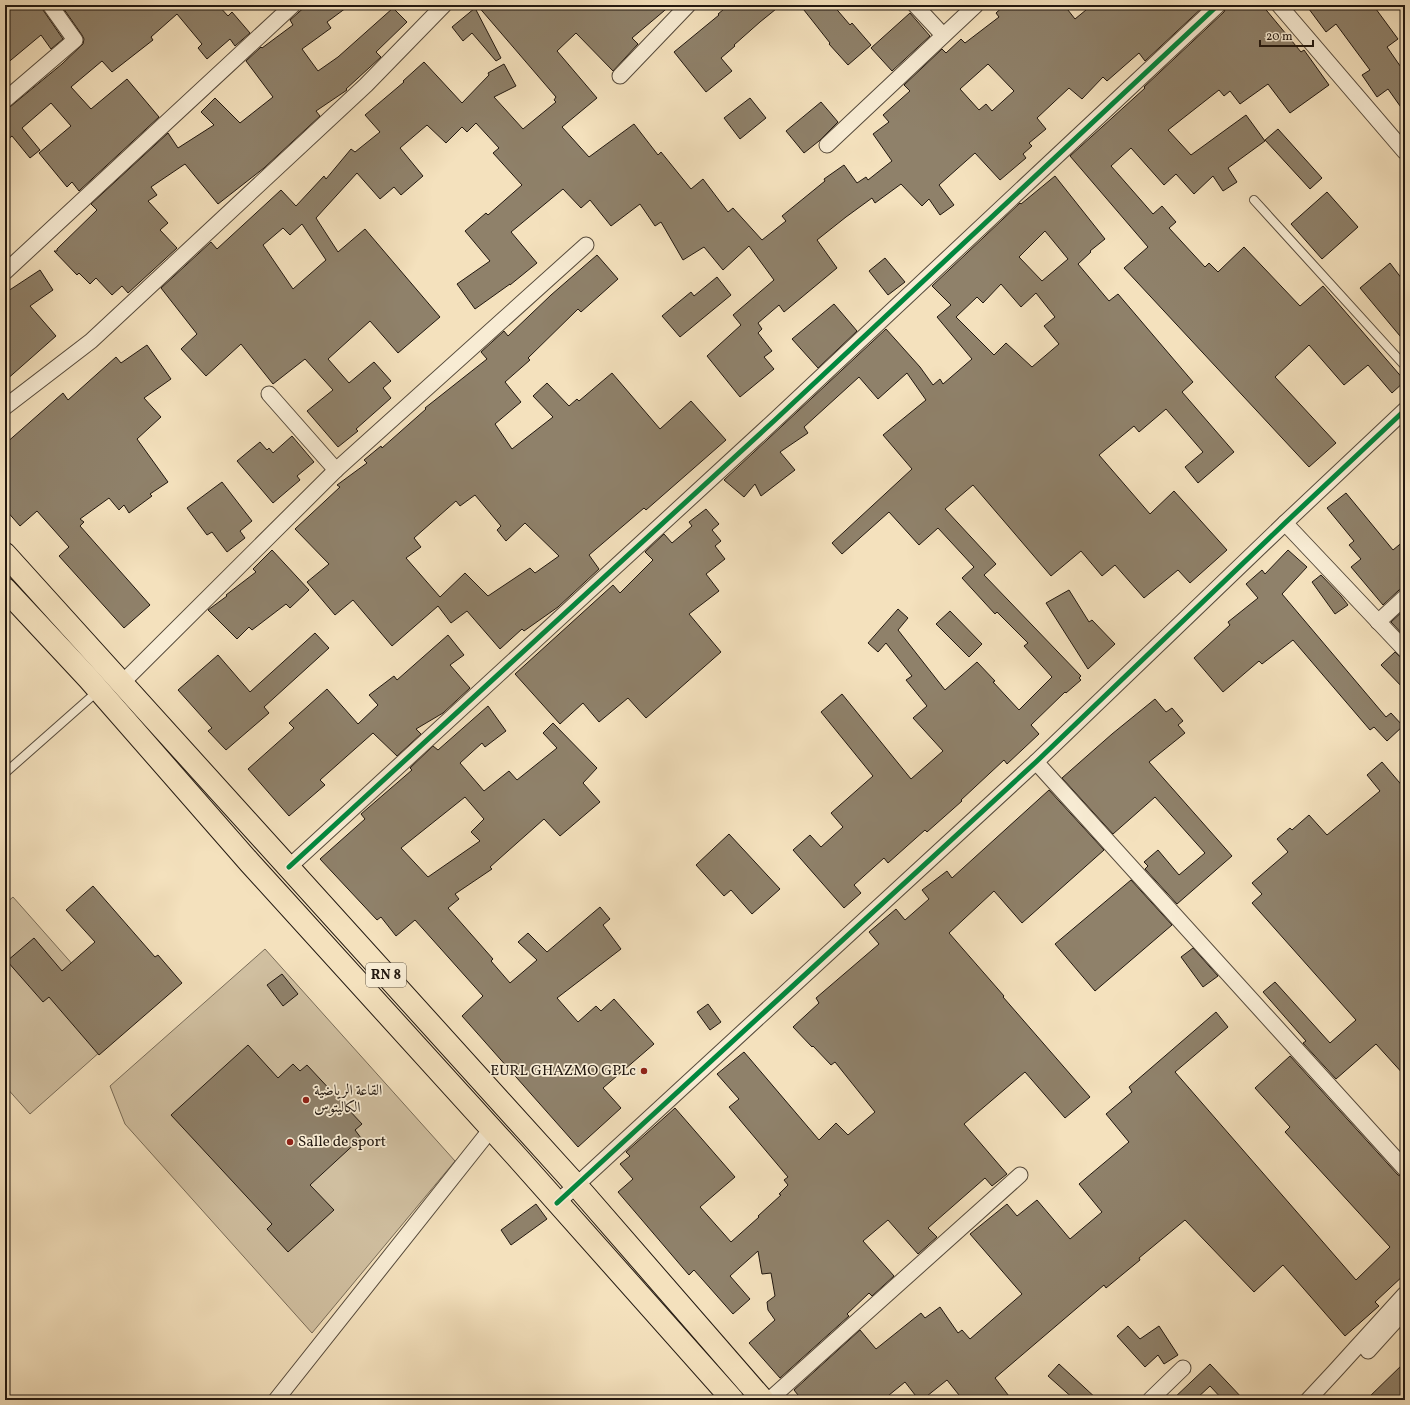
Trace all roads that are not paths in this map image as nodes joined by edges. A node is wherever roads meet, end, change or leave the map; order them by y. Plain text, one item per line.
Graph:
1 (50, 5) edge
2 (293, 5) edge
3 (444, 5) edge
4 (688, 5) edge
5 (915, 5) edge
6 (976, 5) edge
7 (1218, 5) edge
8 (1279, 5) edge
9 (943, 36) junction
10 (620, 76) dead end
11 (5, 100) edge
12 (827, 145) dead end
13 (1405, 152) edge
14 (1254, 200) dead end
15 (586, 246) dead end
16 (5, 272) edge
17 (1405, 366) edge
18 (269, 394) dead end
19 (5, 407) edge
20 (1405, 410) edge
21 (336, 470) junction
22 (1285, 523) junction
23 (5, 554) edge
24 (5, 589) edge
25 (1405, 597) edge
26 (1378, 622) junction
27 (1405, 650) edge
28 (122, 683) junction
29 (99, 690) junction
30 (1036, 762) junction
31 (5, 773) edge
32 (289, 867) junction
33 (491, 1129) junction
34 (1405, 1169) edge
35 (1020, 1175) dead end
36 (576, 1185) junction
37 (557, 1203) junction
38 (1405, 1294) edge
39 (1405, 1310) edge
40 (1183, 1368) dead end
41 (276, 1400) edge
42 (733, 1400) edge
43 (763, 1400) edge
44 (769, 1400) edge
45 (1150, 1400) edge
46 (1308, 1400) edge
47 (1322, 1400) edge

1 - 11 street
2 - 16 street
3 - 19 street
4 - 10 street
5 - 9 street
6 - 9 street
7 - 32 street
8 - 13 street
9 - 12 street
14 - 17 lane
15 - 21 street
18 - 21 street
20 - 22 street
21 - 28 street
22 - 26 street
22 - 30 street
23 - 28 main road, RN 8
24 - 29 main road, RN 8
25 - 26 street
26 - 27 street
28 - 32 main road, RN 8
29 - 31 lane
29 - 33 main road, RN 8
30 - 34 street
30 - 36 street
32 - 36 main road, RN 8
33 - 37 main road, RN 8
33 - 41 street
35 - 44 street
36 - 37 street
36 - 43 main road, RN 8
37 - 42 main road, RN 8
38 - 46 street
39 - 47 street
40 - 45 street

